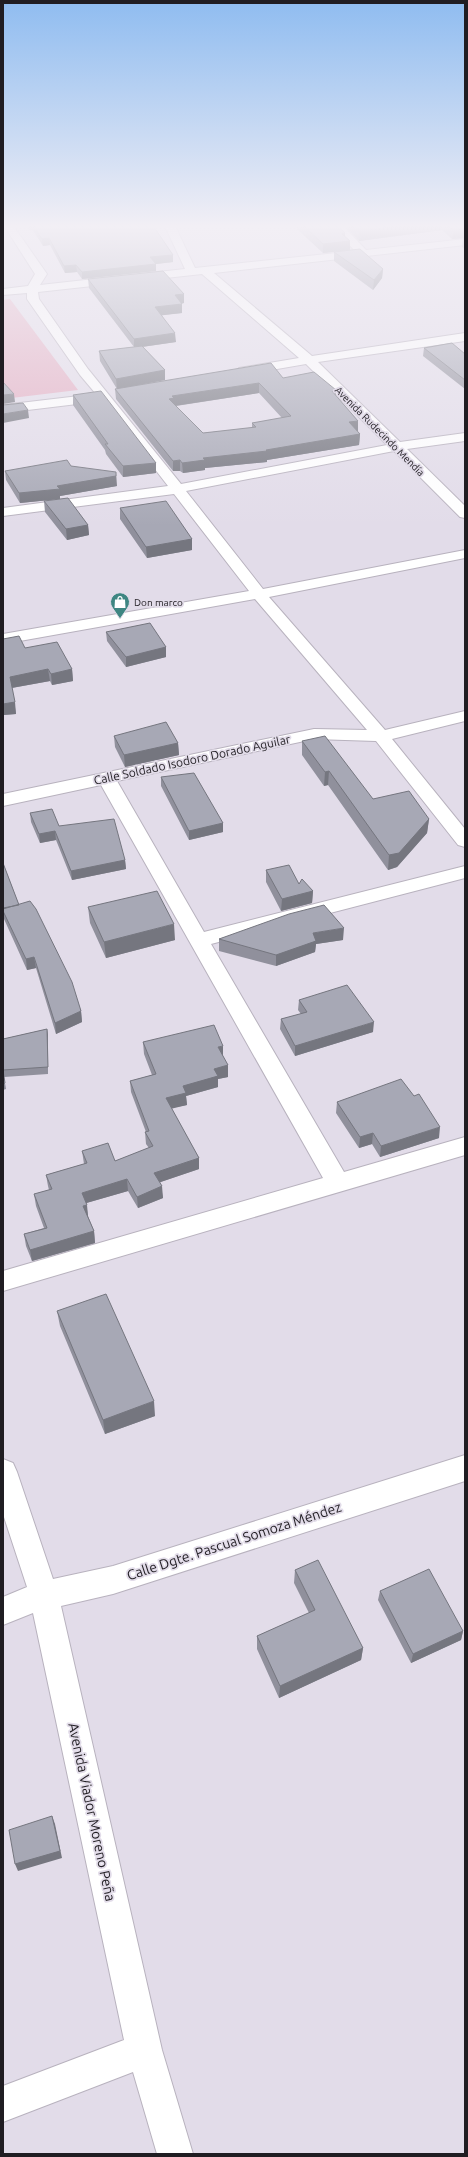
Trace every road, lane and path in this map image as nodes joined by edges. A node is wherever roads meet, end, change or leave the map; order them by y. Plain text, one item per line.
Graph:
1 (51, 325) edge
2 (268, 325) edge
3 (465, 337) edge
4 (309, 360) junction
5 (231, 374) edge
6 (121, 393) edge
7 (105, 396) junction
8 (3, 410) edge
9 (465, 436) edge
10 (396, 447) junction
11 (177, 488) junction
12 (3, 512) edge
13 (465, 514) edge
14 (465, 554) edge
15 (258, 594) junction
16 (3, 639) edge
17 (465, 716) edge
18 (381, 736) junction
19 (106, 778) junction
20 (3, 800) edge
21 (465, 841) edge
22 (465, 872) edge
23 (200, 940) junction
24 (465, 1146) edge
25 (338, 1183) junction
26 (4, 1279) edge
27 (465, 1468) edge
28 (3, 1472) edge
29 (44, 1596) junction
30 (3, 1611) edge
31 (144, 2050) junction
32 (3, 2104) edge
33 (175, 2154) edge

1 - 7 street
2 - 4 street, Avenida Rudecindo Mendía
3 - 4 street
4 - 5 street
4 - 10 street, Avenida Rudecindo Mendía
6 - 7 street
7 - 8 street
7 - 11 street
9 - 10 street
10 - 11 street
10 - 13 street, Avenida Rudecindo Mendía
11 - 12 street
11 - 15 street
14 - 15 street
15 - 16 street
15 - 18 street
17 - 18 street, Calle Soldado Isodoro Dorado Aguilar
18 - 19 street, Calle Soldado Isodoro Dorado Aguilar
18 - 21 street
19 - 20 street, Calle Soldado Isodoro Dorado Aguilar
19 - 23 street
22 - 23 street
23 - 25 street
24 - 25 street
25 - 26 street
27 - 29 street, Calle Dgte. Pascual Somoza Méndez
28 - 29 street, Avenida Viador Moreno Peña
29 - 30 street, Calle Dgte. Pascual Somoza Méndez
29 - 31 street, Avenida Viador Moreno Peña
31 - 32 street
31 - 33 street, Avenida Viador Moreno Peña

